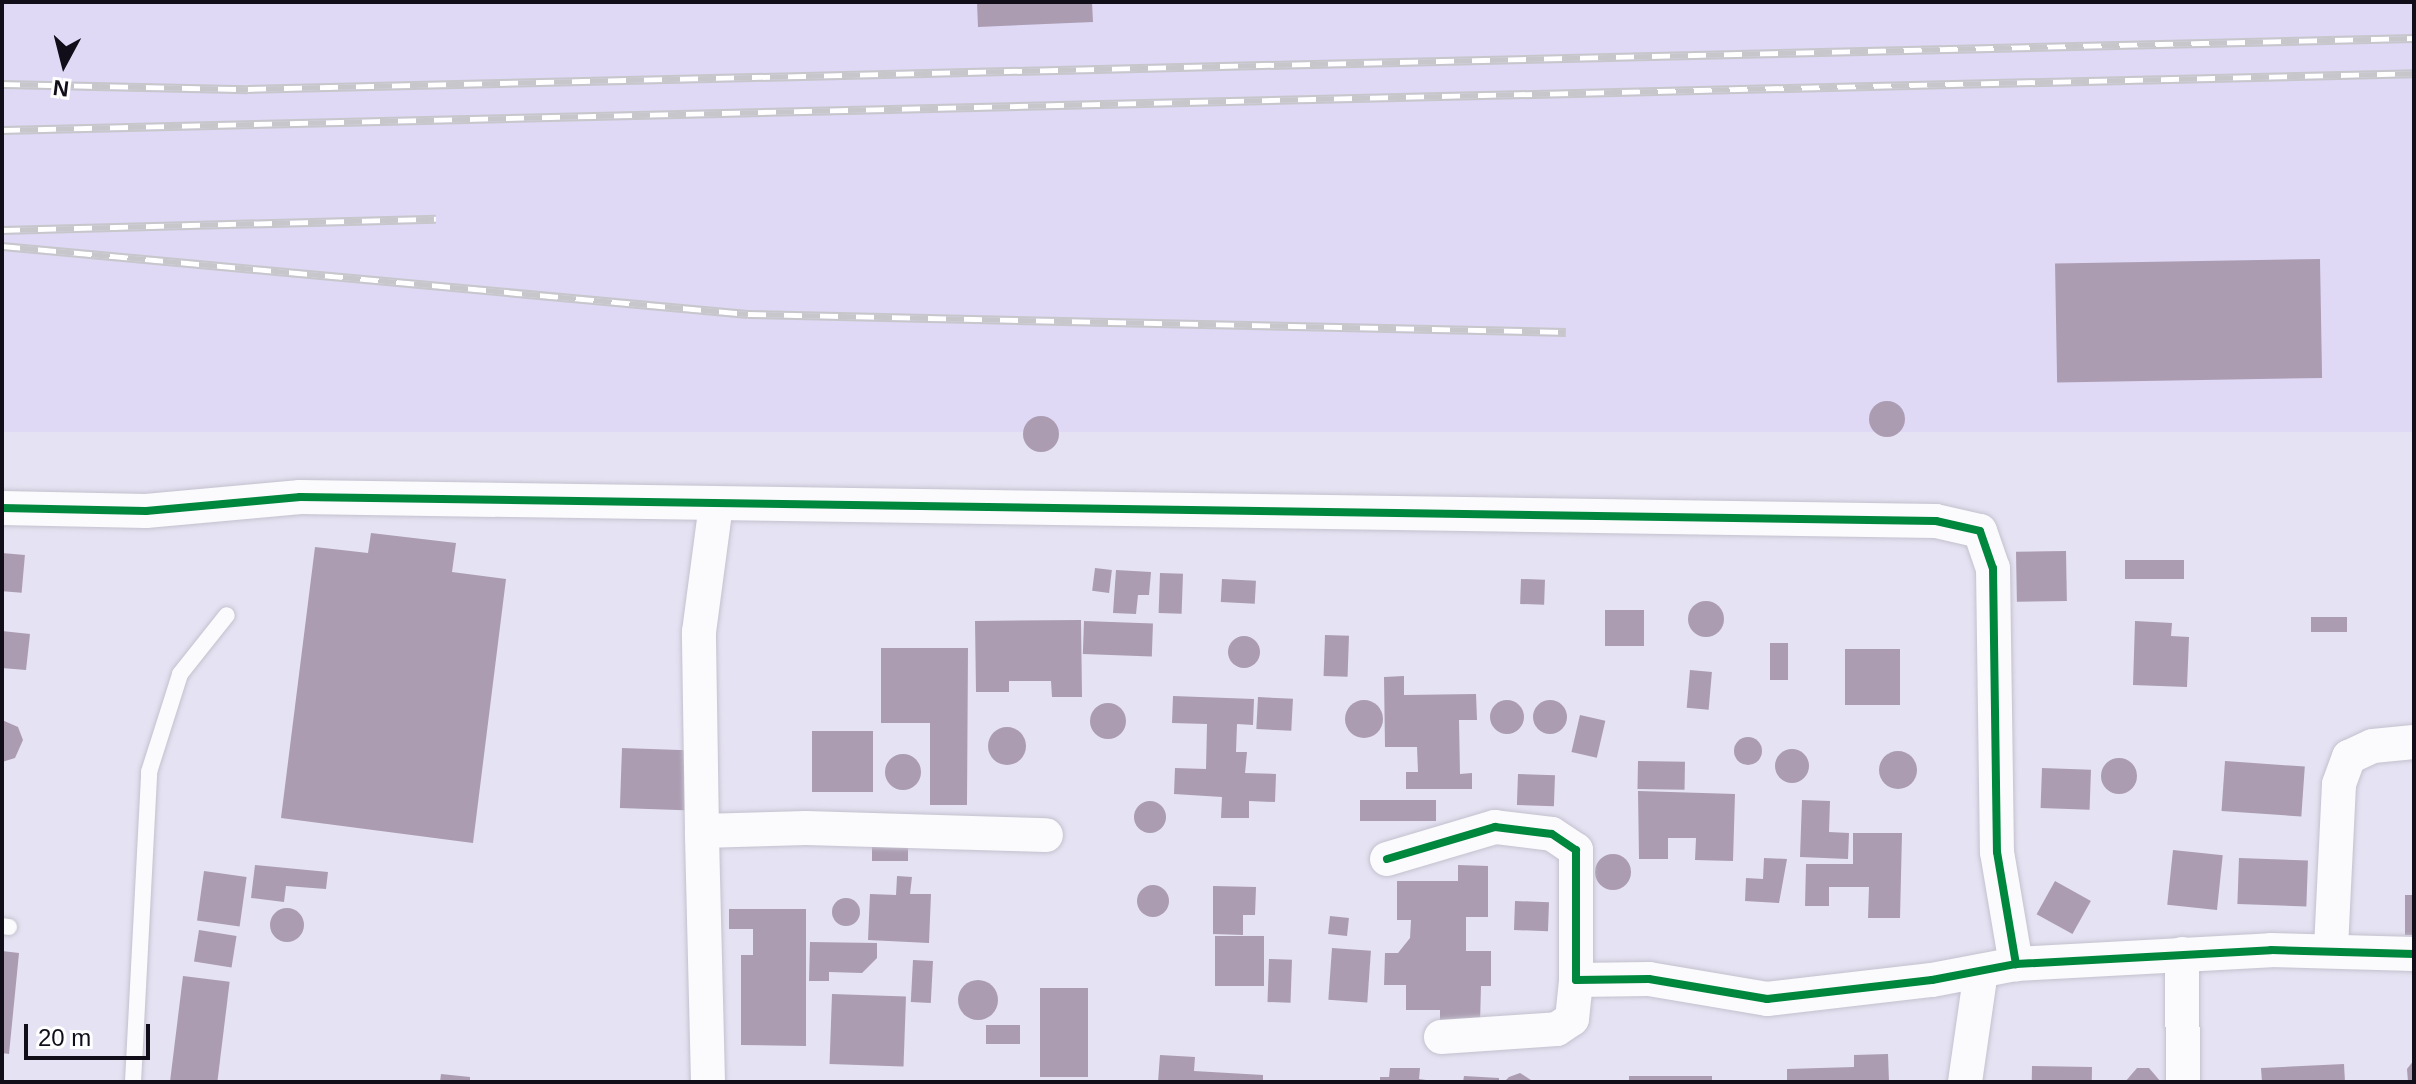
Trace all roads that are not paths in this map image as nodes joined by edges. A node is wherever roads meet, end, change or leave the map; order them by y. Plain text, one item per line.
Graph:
1 (716, 505) junction
2 (2, 508) edge
3 (227, 615) dead end
4 (2414, 742) edge
5 (702, 831) junction
6 (1046, 835) dead end
7 (1387, 859) dead end
8 (2331, 948) junction
9 (2182, 954) junction
10 (2414, 954) edge
11 (2016, 964) junction
12 (1981, 971) junction
13 (1576, 980) junction
14 (1441, 1037) dead end
15 (133, 1082) edge
16 (708, 1082) edge
17 (1965, 1082) edge
18 (2183, 1082) edge

1 - 2 street
1 - 5 street
1 - 11 street
3 - 15 lane
4 - 8 street
5 - 6 street
5 - 16 street
7 - 13 street
8 - 9 street
8 - 10 street
9 - 11 street
9 - 18 street
11 - 12 street
12 - 13 street
12 - 17 street
13 - 14 street

